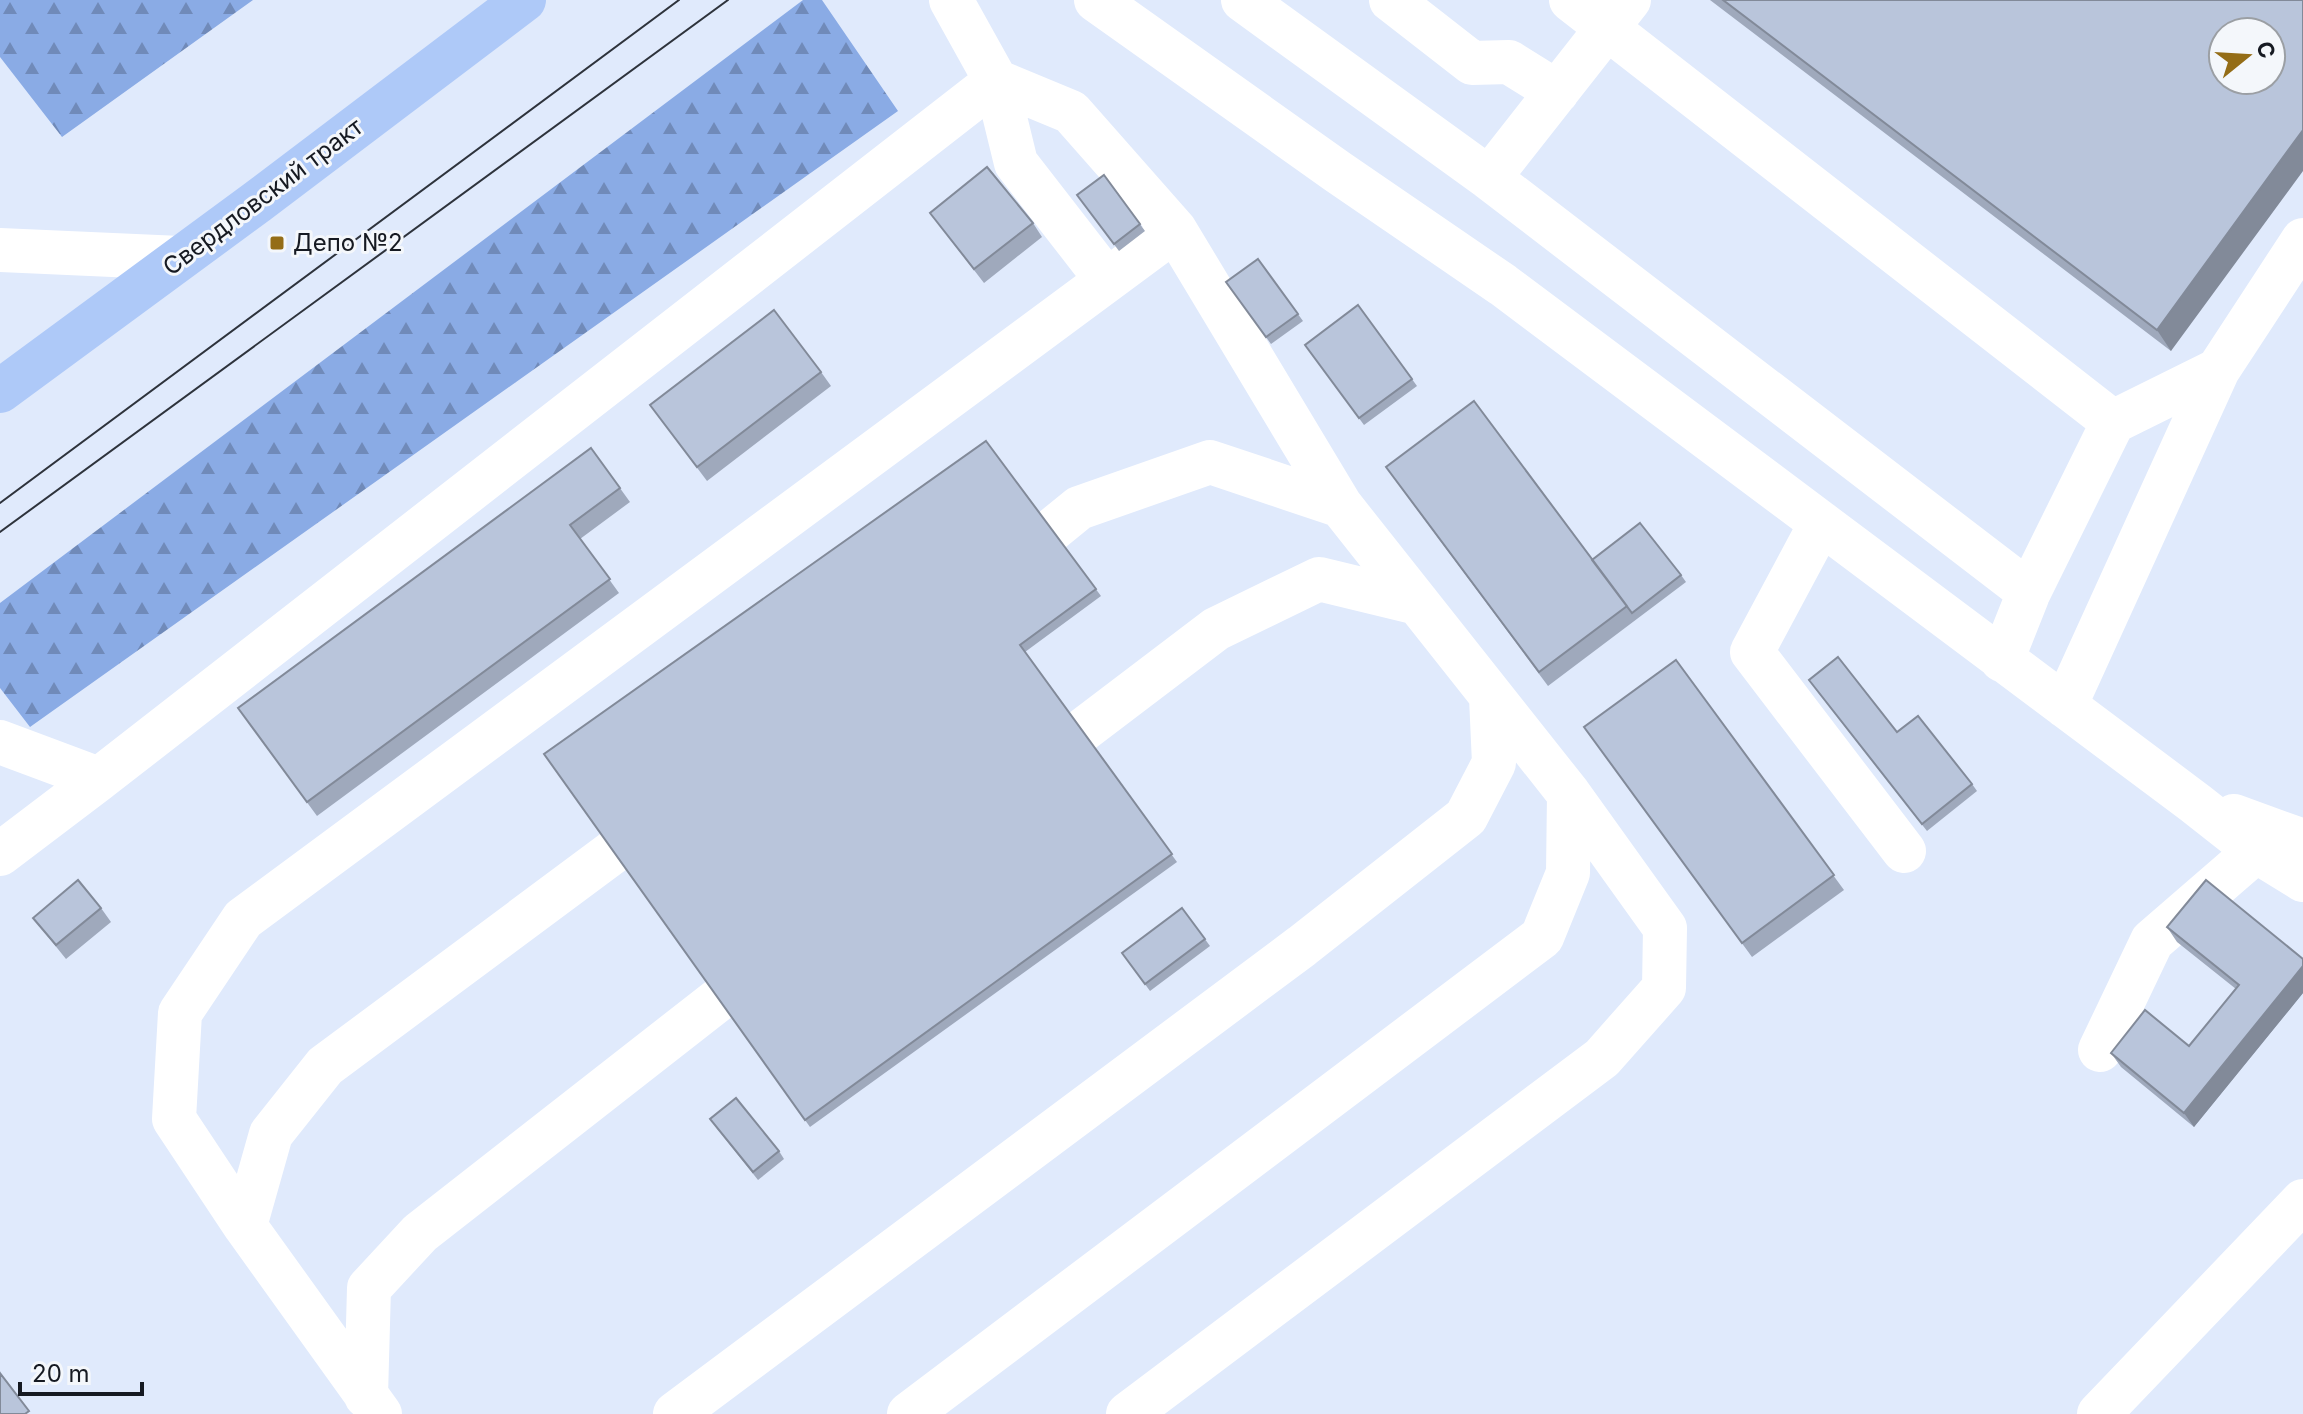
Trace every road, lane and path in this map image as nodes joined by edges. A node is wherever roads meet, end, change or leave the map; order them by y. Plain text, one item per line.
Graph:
1 (951, 0) edge
2 (1096, 0) edge
3 (1243, 0) edge
4 (1391, 0) edge
5 (1571, 0) edge
6 (522, 3) edge
7 (1619, 14) edge
8 (996, 81) junction
9 (1557, 92) junction
10 (1489, 178) junction
11 (1175, 230) junction
12 (2303, 240) edge
13 (0, 250) edge
14 (180, 258) junction
15 (1106, 279) junction
16 (2218, 370) junction
17 (0, 391) edge
18 (2113, 422) junction
19 (1341, 506) junction
20 (1821, 523) junction
21 (1052, 530) edge
22 (2029, 592) junction
23 (1418, 603) junction
24 (2002, 660) junction
25 (1491, 697) junction
26 (2065, 706) junction
27 (1083, 730) edge
28 (0, 742) edge
29 (99, 779) junction
30 (1569, 794) junction
31 (2195, 803) junction
32 (2303, 841) edge
33 (1904, 851) dead end
34 (2256, 851) junction
35 (613, 852) edge
36 (0, 854) edge
37 (2303, 880) edge
38 (718, 1000) edge
39 (2100, 1050) dead end
40 (2303, 1201) edge
41 (245, 1226) junction
42 (373, 1405) edge
43 (675, 1414) edge
44 (909, 1414) edge
45 (1128, 1414) edge
46 (2099, 1414) edge

1 - 8 street
2 - 20 street
3 - 10 street
4 - 9 street
5 - 7 street
6 - 14 main road, Свердловский тракт
7 - 9 street
7 - 18 street
8 - 11 street
8 - 15 street
8 - 29 street
9 - 10 street
10 - 22 street
11 - 15 street
11 - 19 street
12 - 16 street
13 - 14 street
14 - 17 main road, Свердловский тракт
15 - 41 street
16 - 18 street
16 - 26 street
18 - 22 street
19 - 21 street
19 - 23 street
20 - 24 street
20 - 33 street
22 - 24 street
23 - 25 street
23 - 27 street
24 - 26 street
25 - 30 street
25 - 43 street
26 - 31 street
28 - 29 street
29 - 36 street
30 - 44 street
30 - 45 street
31 - 32 street
31 - 34 street
34 - 37 street
34 - 39 street
35 - 41 street
38 - 42 street
40 - 46 street
41 - 42 street

